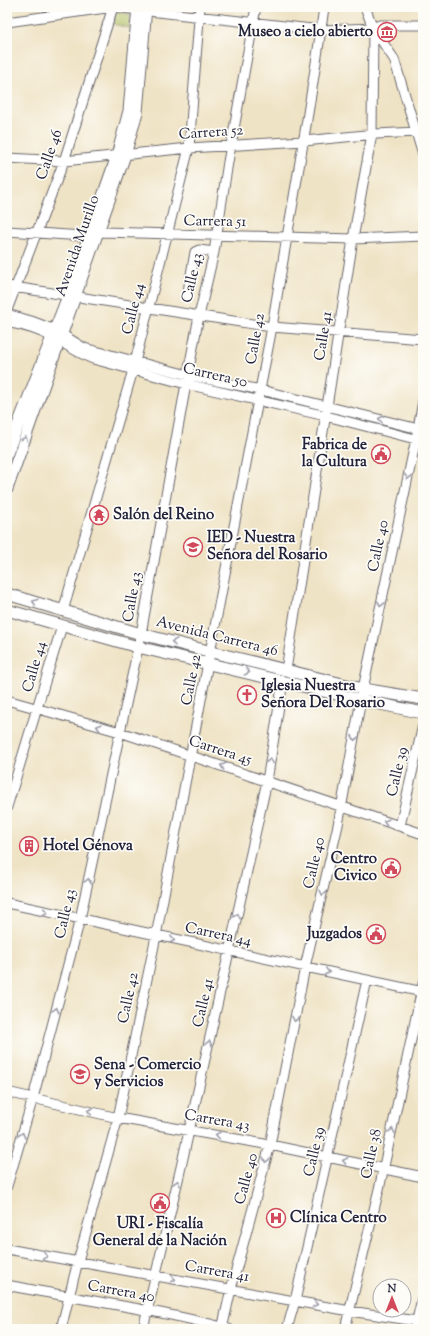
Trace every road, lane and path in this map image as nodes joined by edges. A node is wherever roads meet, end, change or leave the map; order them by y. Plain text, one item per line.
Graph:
1 (113, 7) edge
2 (200, 7) edge
3 (256, 7) edge
4 (324, 7) edge
5 (364, 7) edge
6 (142, 9) edge
7 (199, 17) junction
8 (7, 22) edge
9 (254, 22) junction
10 (423, 25) edge
11 (373, 28) junction
12 (321, 30) junction
13 (417, 132) junction
14 (372, 134) junction
15 (304, 141) junction
16 (231, 146) junction
17 (189, 148) junction
18 (423, 155) edge
19 (121, 156) junction
20 (7, 158) edge
21 (64, 161) junction
22 (7, 231) edge
23 (37, 232) junction
24 (94, 235) junction
25 (166, 235) junction
26 (216, 235) junction
27 (423, 236) edge
28 (286, 237) junction
29 (353, 239) junction
30 (214, 252) junction
31 (11, 287) edge
32 (72, 297) junction
33 (187, 297) dead end
34 (149, 309) junction
35 (7, 310) edge
36 (7, 314) edge
37 (199, 316) junction
38 (7, 322) edge
39 (272, 327) junction
40 (338, 332) junction
41 (57, 335) junction
42 (423, 339) edge
43 (134, 365) junction
44 (188, 375) junction
45 (186, 384) junction
46 (261, 390) junction
47 (259, 400) junction
48 (423, 400) edge
49 (328, 405) junction
50 (326, 416) junction
51 (421, 429) edge
52 (420, 440) edge
53 (7, 453) edge
54 (7, 488) edge
55 (7, 594) edge
56 (7, 610) edge
57 (63, 611) junction
58 (62, 626) junction
59 (141, 634) junction
60 (138, 647) junction
61 (212, 652) junction
62 (209, 663) junction
63 (285, 676) junction
64 (362, 694) junction
65 (423, 699) edge
66 (7, 700) edge
67 (38, 709) junction
68 (423, 713) edge
69 (423, 725) edge
70 (120, 732) junction
71 (191, 756) junction
72 (267, 781) junction
73 (7, 807) edge
74 (342, 807) junction
75 (400, 826) junction
76 (423, 834) edge
77 (7, 904) edge
78 (80, 920) junction
79 (156, 936) junction
80 (230, 952) junction
81 (305, 967) junction
82 (367, 980) junction
83 (422, 990) edge
84 (7, 1092) edge
85 (33, 1098) junction
86 (118, 1118) junction
87 (189, 1130) junction
88 (270, 1145) junction
89 (328, 1158) junction
90 (383, 1169) junction
91 (423, 1177) edge
92 (7, 1186) edge
93 (7, 1249) edge
94 (78, 1262) junction
95 (156, 1276) junction
96 (7, 1285) edge
97 (231, 1289) junction
98 (423, 1294) edge
99 (70, 1297) junction
100 (295, 1301) junction
101 (148, 1310) junction
102 (350, 1311) junction
103 (418, 1324) edge
104 (224, 1328) edge
105 (61, 1329) edge
106 (143, 1329) edge
107 (287, 1329) edge
108 (345, 1329) edge

1 - 6 street
1 - 8 street
1 - 21 street, Calle 46
2 - 7 street, Calle 44
3 - 9 street, Calle 43
4 - 12 street, Calle 42
5 - 11 street, Calle 41
6 - 7 street
6 - 19 main road, Avenida Murillo
7 - 9 street
7 - 17 street, Calle 44
9 - 12 street
9 - 16 street, Calle 43
10 - 11 street
11 - 12 street
11 - 13 street
11 - 14 street, Calle 41
12 - 15 street, Calle 42
13 - 14 street, Carrera 52
13 - 18 street
14 - 15 street, Carrera 52
14 - 29 street, Calle 41
15 - 16 street, Carrera 52
15 - 28 street, Calle 42
16 - 17 street, Carrera 52
16 - 26 street, Calle 43
17 - 19 street, Carrera 52
17 - 25 street, Calle 44
19 - 21 street, Carrera 52
19 - 24 main road, Avenida Murillo
20 - 21 street, Carrera 52
21 - 23 street, Calle 46
22 - 23 street, Carrera 51
23 - 24 street, Carrera 51
23 - 31 street, Calle 46
24 - 25 street, Carrera 51
24 - 32 main road, Avenida Murillo
25 - 26 street, Carrera 51
25 - 34 street, Calle 44
26 - 28 street, Carrera 51
26 - 30 street, Calle 43
27 - 29 street, Carrera 51
28 - 29 street, Carrera 51
28 - 39 street, Calle 42
29 - 40 street, Calle 41
30 - 33 street
30 - 37 street, Calle 43
31 - 32 street
31 - 35 street, Calle 46
32 - 34 street
32 - 41 main road, Avenida Murillo
34 - 37 street
34 - 43 street, Calle 44
36 - 41 street, Carrera 50
37 - 39 street
37 - 44 street, Calle 43
38 - 41 street, Carrera 50
39 - 40 street
39 - 46 street, Calle 42
40 - 42 street
40 - 49 street, Calle 41
41 - 43 street, Carrera 50
41 - 53 main road, Avenida Murillo
54 -> 41 main road, Avenida Murillo
43 - 44 street, Carrera 50
43 - 45 street, Carrera 50
43 - 57 street, Calle 44
44 - 45 street, Calle 43
44 - 46 street, Carrera 50
45 - 47 street, Carrera 50
45 - 59 street, Calle 43
46 - 47 street, Calle 42
46 - 49 street, Carrera 50
47 - 50 street, Carrera 50
47 - 61 street, Calle 42
48 - 51 street, Calle 40
49 - 50 street, Calle 41
51 -> 49 street, Carrera 50
50 - 52 street, Carrera 50
50 - 63 street, Calle 41
51 - 52 street, Calle 40
52 -> 64 street, Calle 40
57 -> 55 main road, Avenida Carrera 46
56 - 58 main road, Avenida Carrera 46
57 - 59 main road, Avenida Carrera 46
58 - 60 main road, Avenida Carrera 46
58 - 67 street, Calle 44
59 - 60 street, Calle 43
61 -> 59 main road, Avenida Carrera 46
60 - 62 main road, Avenida Carrera 46
60 - 70 street, Calle 43
61 - 62 street, Calle 42
61 - 63 main road, Avenida Carrera 46
62 -> 63 main road, Avenida Carrera 46
62 - 71 street, Calle 42
63 - 64 main road, Avenida Carrera 46
72 -> 63 street, Calle 41
64 - 65 main road, Avenida Carrera 46
64 - 68 main road, Avenida Carrera 46
64 -> 74 street, Calle 40
66 - 67 street, Carrera 45
70 -> 67 street, Carrera 45
67 - 73 street, Calle 44
69 - 75 street, Calle 39
70 - 71 street, Carrera 45
78 -> 70 street, Calle 43
72 -> 71 street, Carrera 45
71 - 79 street, Calle 42
72 - 74 street, Carrera 45
80 -> 72 street, Calle 41
75 -> 74 street, Carrera 45
74 -> 81 street, Calle 40
75 - 76 street, Carrera 45
77 -> 78 street, Carrera 44
78 - 79 street, Carrera 44
85 -> 78 street, Calle 43
79 -> 80 street, Carrera 44
79 - 86 street, Calle 42
80 - 81 street, Carrera 44
87 -> 80 street, Calle 41
81 -> 82 street, Carrera 44
81 -> 88 street, Calle 40
82 - 83 street, Carrera 44
82 - 89 street, Calle 39
90 -> 83 street, Calle 38
84 - 85 street, Carrera 43
86 -> 85 street, Carrera 43
92 -> 85 street, Calle 43
86 - 87 street, Carrera 43
86 - 94 street, Calle 42
88 -> 87 street, Carrera 43
95 -> 87 street, Calle 41
88 - 89 street, Carrera 43
88 -> 97 street, Calle 40
90 -> 89 street, Carrera 43
89 - 100 street, Calle 39
90 - 91 street, Carrera 43
90 - 102 street, Calle 38
93 -> 94 street, Carrera 41
94 - 95 street, Carrera 41
94 - 99 street, Calle 42
95 -> 97 street, Carrera 41
95 - 101 street, Calle 41
96 - 99 street, Carrera 40
97 - 100 street, Carrera 41
97 - 104 street, Calle 40
98 - 103 street
99 - 101 street, Carrera 40
99 - 105 street, Calle 42
100 -> 102 street, Carrera 41
100 - 107 street, Calle 39
101 - 104 street, Carrera 40
101 - 106 street, Calle 41
102 - 103 street, Carrera 41
102 - 108 street, Calle 38

